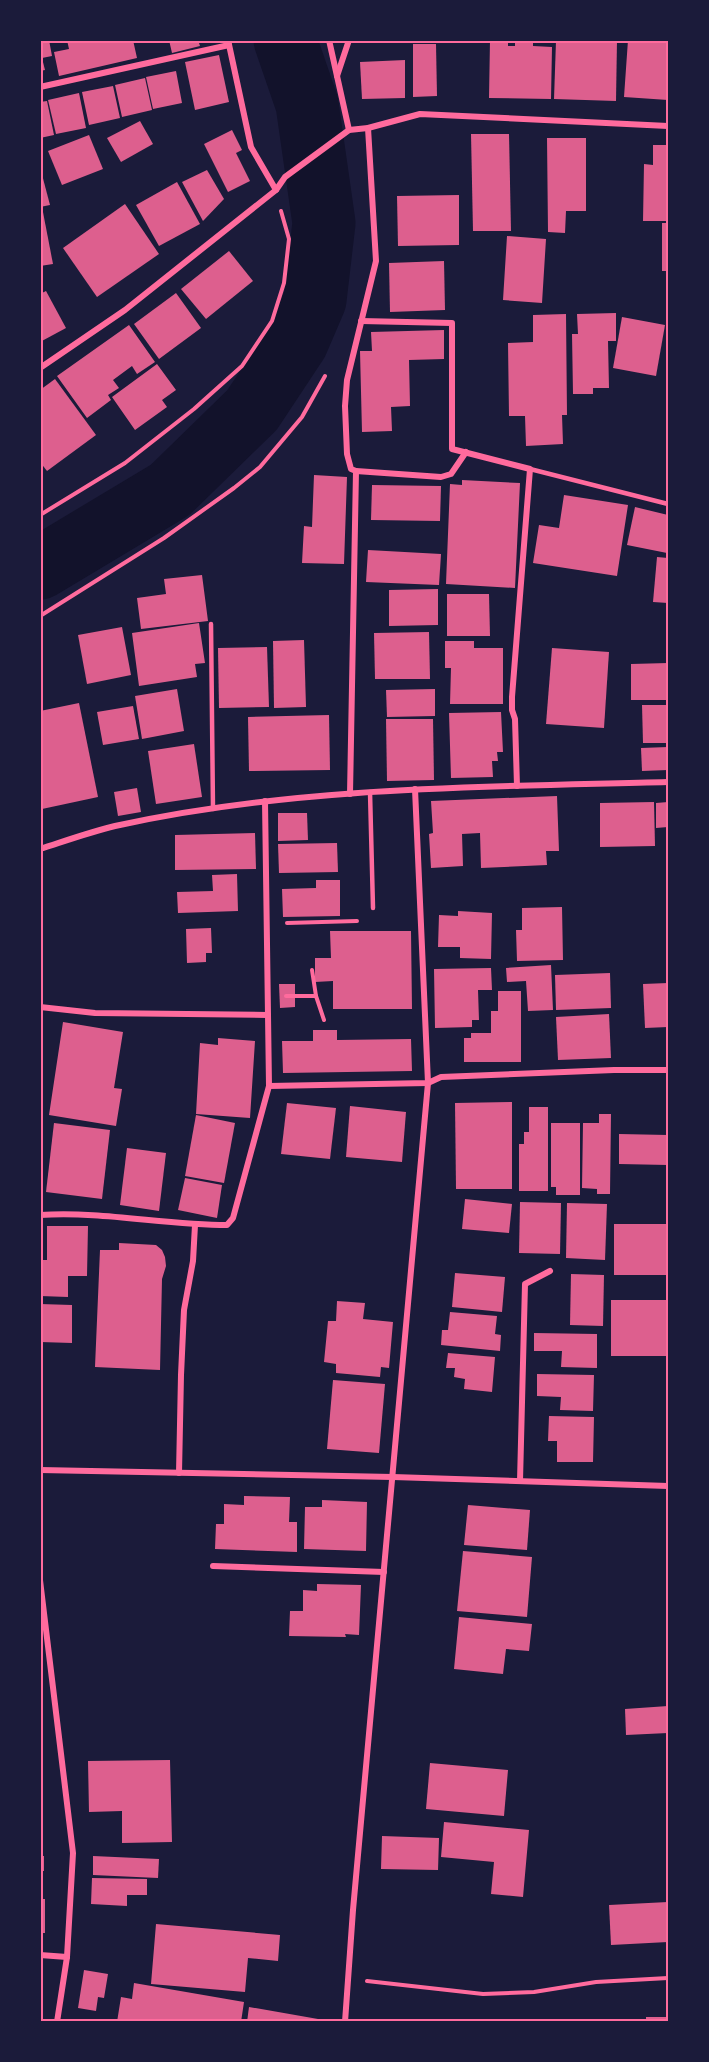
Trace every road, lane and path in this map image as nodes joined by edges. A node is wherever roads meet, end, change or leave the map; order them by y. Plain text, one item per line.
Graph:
1 (329, 40) edge
2 (348, 40) edge
3 (228, 43) edge
4 (337, 76) junction
5 (40, 87) edge
6 (669, 126) edge
7 (368, 128) junction
8 (349, 130) junction
9 (276, 190) junction
10 (361, 321) junction
11 (328, 367) dead end
12 (40, 368) edge
13 (465, 452) junction
14 (530, 469) junction
15 (356, 471) junction
16 (669, 504) edge
17 (40, 515) edge
18 (40, 616) edge
19 (211, 624) dead end
20 (669, 782) edge
21 (517, 786) junction
22 (415, 789) junction
23 (370, 792) junction
24 (350, 794) junction
25 (265, 801) junction
26 (213, 808) junction
27 (40, 849) edge
28 (373, 908) dead end
29 (362, 921) dead end
30 (266, 924) junction
31 (312, 970) dead end
32 (268, 995) junction
33 (316, 996) junction
34 (40, 1007) edge
35 (268, 1014) junction
36 (324, 1020) dead end
37 (669, 1070) edge
38 (428, 1083) junction
39 (269, 1086) junction
40 (40, 1215) edge
41 (195, 1225) junction
42 (550, 1271) dead end
43 (40, 1470) edge
44 (179, 1473) junction
45 (393, 1477) junction
46 (520, 1481) junction
47 (669, 1486) edge
48 (213, 1566) dead end
49 (384, 1572) junction
50 (40, 1580) edge
51 (40, 1955) edge
52 (67, 1957) junction
53 (669, 1978) edge
54 (348, 1979) junction
55 (57, 2022) edge
56 (345, 2022) edge

1 - 4 street
2 - 4 street
3 - 5 street
3 - 9 street
4 - 8 street
6 - 7 street
7 - 8 street
7 - 10 street
8 - 9 street
9 - 12 street
9 - 17 path
10 - 13 street
10 - 15 street
11 - 18 path
13 - 14 street
13 - 15 street
14 - 16 lane
14 - 21 street
15 - 24 street
19 - 26 lane
20 - 21 street
21 - 22 street
22 - 23 street
22 - 38 street
23 - 24 street
23 - 28 lane
24 - 25 street
25 - 26 street
25 - 30 street
26 - 27 street
29 - 30 path
30 - 32 street
31 - 33 path
32 - 33 path
32 - 35 street
33 - 36 path
34 - 35 street
35 - 39 street
37 - 38 street
38 - 39 street
38 - 45 street
39 - 41 street
40 - 41 street
41 - 44 street
42 - 46 street
43 - 44 street
44 - 45 street
45 - 46 street
45 - 49 street
46 - 47 street
48 - 49 street
49 - 54 street
50 - 52 street
51 - 52 street
52 - 55 street
53 - 54 path
54 - 56 street

